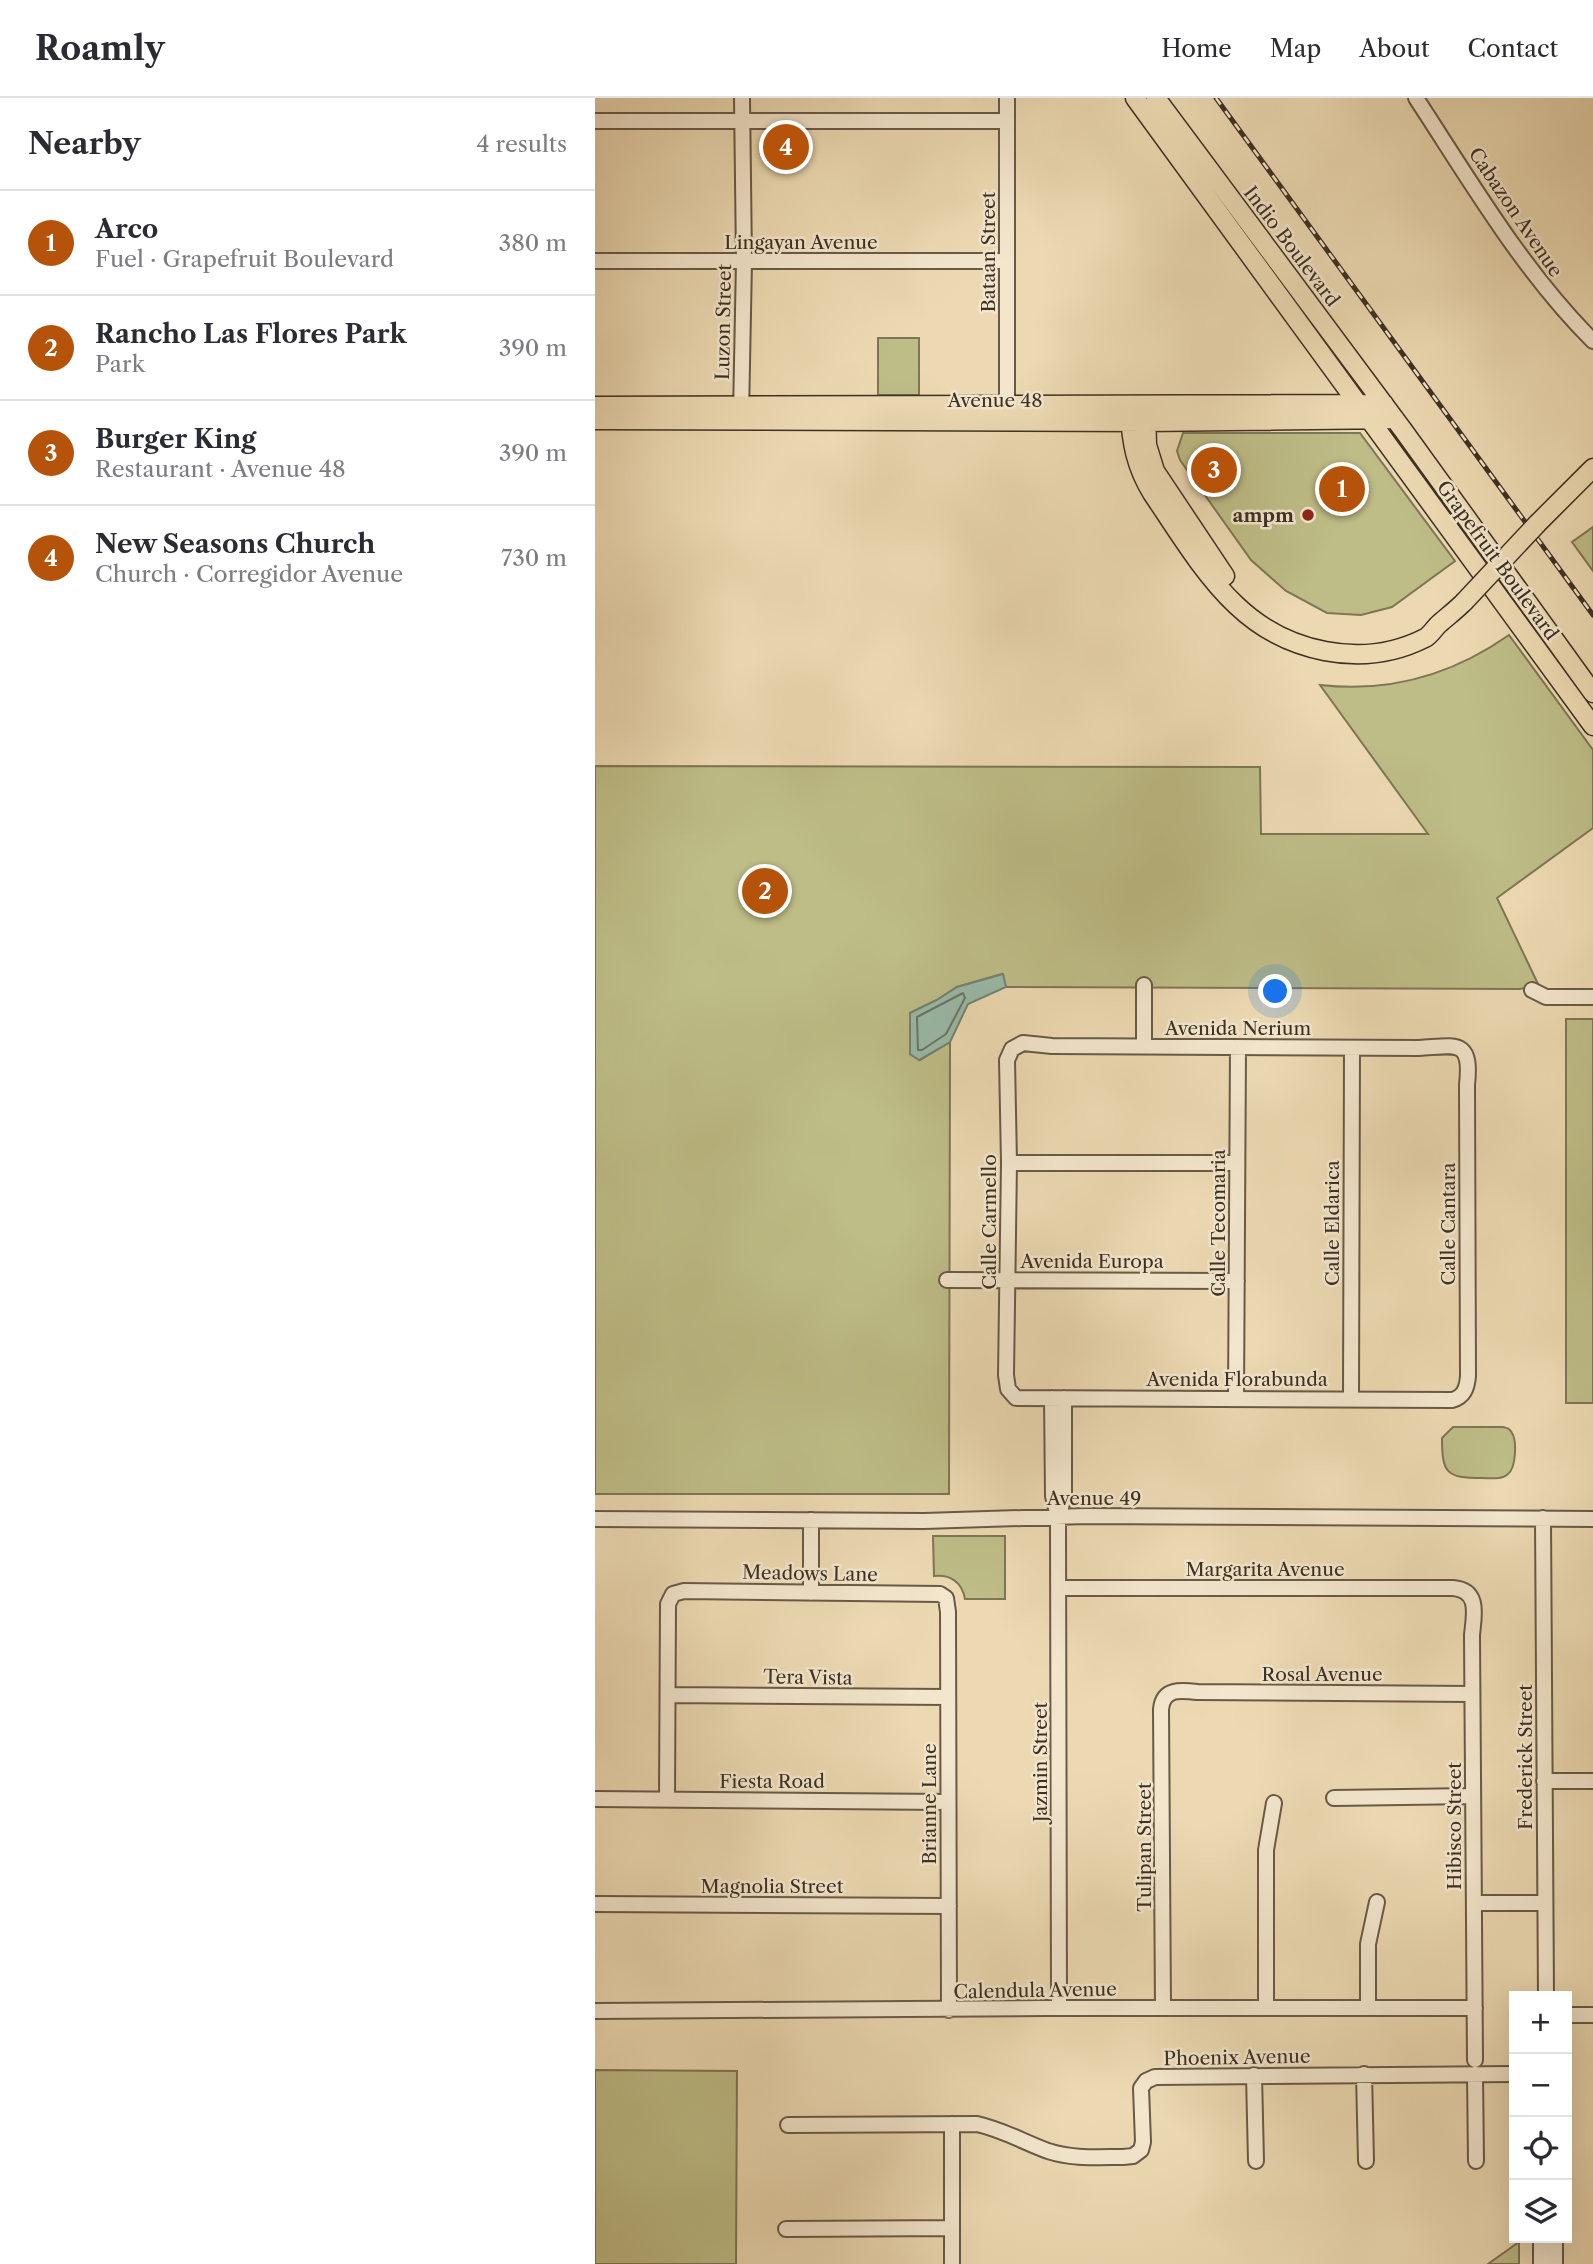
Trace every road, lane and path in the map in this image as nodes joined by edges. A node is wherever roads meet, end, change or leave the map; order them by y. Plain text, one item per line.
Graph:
1 (742, 98) edge
2 (1007, 98) edge
3 (1135, 98) edge
4 (1156, 98) edge
5 (1416, 98) edge
6 (595, 121) edge
7 (742, 121) junction
8 (1007, 121) junction
9 (595, 261) edge
10 (744, 261) junction
11 (1007, 261) junction
12 (1593, 341) edge
13 (1359, 404) junction
14 (595, 406) edge
15 (1007, 406) junction
16 (1389, 411) junction
17 (741, 413) junction
18 (1138, 413) junction
19 (1370, 419) junction
20 (595, 420) edge
21 (885, 421) junction
22 (1593, 468) edge
23 (1593, 693) edge
24 (1593, 726) edge
25 (1144, 985) dead end
26 (1532, 990) dead end
27 (1593, 997) edge
28 (1144, 1047) junction
29 (1238, 1047) junction
30 (1352, 1048) junction
31 (1012, 1049) joint
32 (1464, 1053) joint
33 (1009, 1163) junction
34 (1237, 1163) junction
35 (947, 1280) dead end
36 (1008, 1280) junction
37 (1237, 1281) junction
38 (1011, 1394) joint
39 (1462, 1395) joint
40 (1058, 1398) junction
41 (1236, 1399) junction
42 (1351, 1399) junction
43 (1058, 1517) junction
44 (1543, 1518) junction
45 (595, 1519) edge
46 (1593, 1519) edge
47 (811, 1520) junction
48 (1059, 1588) junction
49 (811, 1593) junction
50 (1469, 1593) joint
51 (946, 1598) joint
52 (1173, 1692) joint
53 (1472, 1694) junction
54 (668, 1695) junction
55 (948, 1697) junction
56 (1544, 1781) junction
57 (1593, 1781) edge
58 (1473, 1796) junction
59 (1334, 1797) dead end
60 (595, 1799) edge
61 (667, 1799) junction
62 (948, 1801) junction
63 (1274, 1803) dead end
64 (1377, 1902) dead end
65 (1474, 1903) junction
66 (1545, 1903) junction
67 (595, 1904) edge
68 (949, 1906) junction
69 (1546, 1991) edge
70 (1059, 2008) junction
71 (1163, 2008) junction
72 (1266, 2008) junction
73 (1368, 2008) junction
74 (1475, 2008) junction
75 (949, 2010) junction
76 (595, 2011) edge
77 (1572, 2015) edge
78 (1593, 2015) edge
79 (1475, 2067) junction
80 (1509, 2073) edge
81 (1254, 2074) junction
82 (1364, 2074) junction
83 (952, 2124) junction
84 (788, 2125) dead end
85 (1256, 2161) dead end
86 (1366, 2161) dead end
87 (1476, 2161) dead end
88 (952, 2228) junction
89 (786, 2229) dead end
90 (1541, 2243) edge
91 (1555, 2243) edge
92 (952, 2264) edge
93 (1541, 2264) edge
94 (1555, 2264) edge

1 - 7 street, Luzon Street
2 - 8 street, Bataan Street
3 - 13 main road, Indio Boulevard
4 - 16 main road, Indio Boulevard
5 - 12 street, Cabazon Avenue
6 - 7 street
7 - 8 street
7 - 10 street, Luzon Street
8 - 11 street, Bataan Street
9 - 10 street, Lingayan Avenue
10 - 11 street, Lingayan Avenue
10 - 17 street, Luzon Street
11 - 15 street, Bataan Street
13 - 16 main road, Avenue 48
13 - 18 main road, Avenue 48
13 - 19 main road, Indio Boulevard
14 - 17 main road, Avenue 48
15 - 17 main road, Avenue 48
15 - 18 main road, Avenue 48
15 - 21 main road
16 - 19 main road, Avenue 48
16 - 23 main road, Grapefruit Boulevard
17 - 20 main road, Avenue 48
17 - 21 main road, Avenue 48
18 - 19 main road, Avenue 48
18 - 21 main road, Avenue 48
18 - 22 main road, bridge
19 - 24 main road, Grapefruit Boulevard
25 - 28 street
26 - 27 street
28 - 29 street, Avenida Nerium
28 - 31 street, Avenida Nerium
29 - 30 street, Avenida Nerium
29 - 34 street, Calle Tecomaria
30 - 32 street, Avenida Nerium
30 - 42 street, Calle Eldarica
31 - 33 street, Calle Carmello
32 - 39 street, Calle Cantara
33 - 34 street
33 - 36 street, Calle Carmello
34 - 37 street, Calle Tecomaria
35 - 36 street, Avenida Europa
36 - 37 street, Avenida Europa
36 - 38 street, Calle Carmello
37 - 41 street, Calle Tecomaria
38 - 40 street, Avenida Florabunda
39 - 42 street, Avenida Florabunda
40 - 41 street, Avenida Florabunda
40 - 43 street, Jazmin Street
41 - 42 street, Avenida Florabunda
43 - 44 street, Avenue 49
43 - 47 street, Avenue 49
43 - 48 street, Jazmin Street
44 - 46 street, Avenue 49
44 - 56 street, Frederick Street
45 - 47 street, Avenue 49
47 - 49 street
48 - 50 street, Margarita Avenue
48 - 70 street, Jazmin Street
49 - 51 street, Meadows Lane
49 - 54 street, Meadows Lane
50 - 53 street, Hibisco Street
51 - 55 street, Brianne Lane
52 - 53 street, Rosal Avenue
52 - 71 street, Tulipan Street
53 - 58 street, Hibisco Street
54 - 55 street, Tera Vista
54 - 61 street
55 - 62 street, Brianne Lane
56 - 57 street
56 - 66 street, Frederick Street
58 - 59 street
58 - 65 street, Hibisco Street
60 - 61 street, Fiesta Road
61 - 62 street, Fiesta Road
62 - 68 street, Brianne Lane
63 - 72 street
64 - 73 street
65 - 66 street
65 - 74 street, Hibisco Street
66 - 69 street, Frederick Street
67 - 68 street, Magnolia Street
68 - 75 street, Brianne Lane
70 - 71 street, Calendula Avenue
70 - 75 street, Calendula Avenue
71 - 72 street, Calendula Avenue
72 - 73 street, Calendula Avenue
73 - 74 street, Calendula Avenue
74 - 79 street, Hibisco Street
75 - 76 street, Calendula Avenue
77 - 78 street
79 - 80 street, Phoenix Avenue
79 - 82 street, Phoenix Avenue
79 - 87 street, Hibisco Street
81 - 82 street, Phoenix Avenue
81 - 83 street, Phoenix Avenue
81 - 85 street
82 - 86 street
83 - 84 street
83 - 88 street
88 - 89 street
88 - 92 street
90 - 93 street
91 - 94 street

